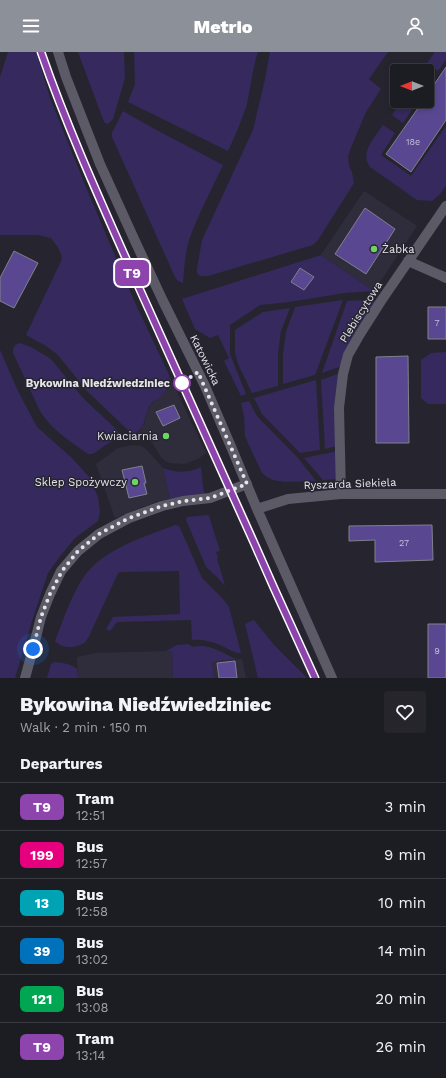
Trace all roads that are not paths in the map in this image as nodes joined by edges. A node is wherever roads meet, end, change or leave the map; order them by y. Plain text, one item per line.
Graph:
1 (58, 52) edge
2 (446, 206) edge
3 (408, 261) junction
4 (446, 278) edge
5 (247, 484) junction
6 (341, 494) junction
7 (446, 494) edge
8 (257, 509) junction
9 (25, 678) edge
10 (332, 678) edge

1 - 5 street, Katowicka
2 - 3 street, Plebiscytowa
3 - 4 street
3 - 6 street, Plebiscytowa
5 - 8 street, Katowicka
5 - 9 street
6 - 7 street, Ryszarda Siekiela
6 - 8 street, Ryszarda Siekiela
8 - 10 street, Katowicka

